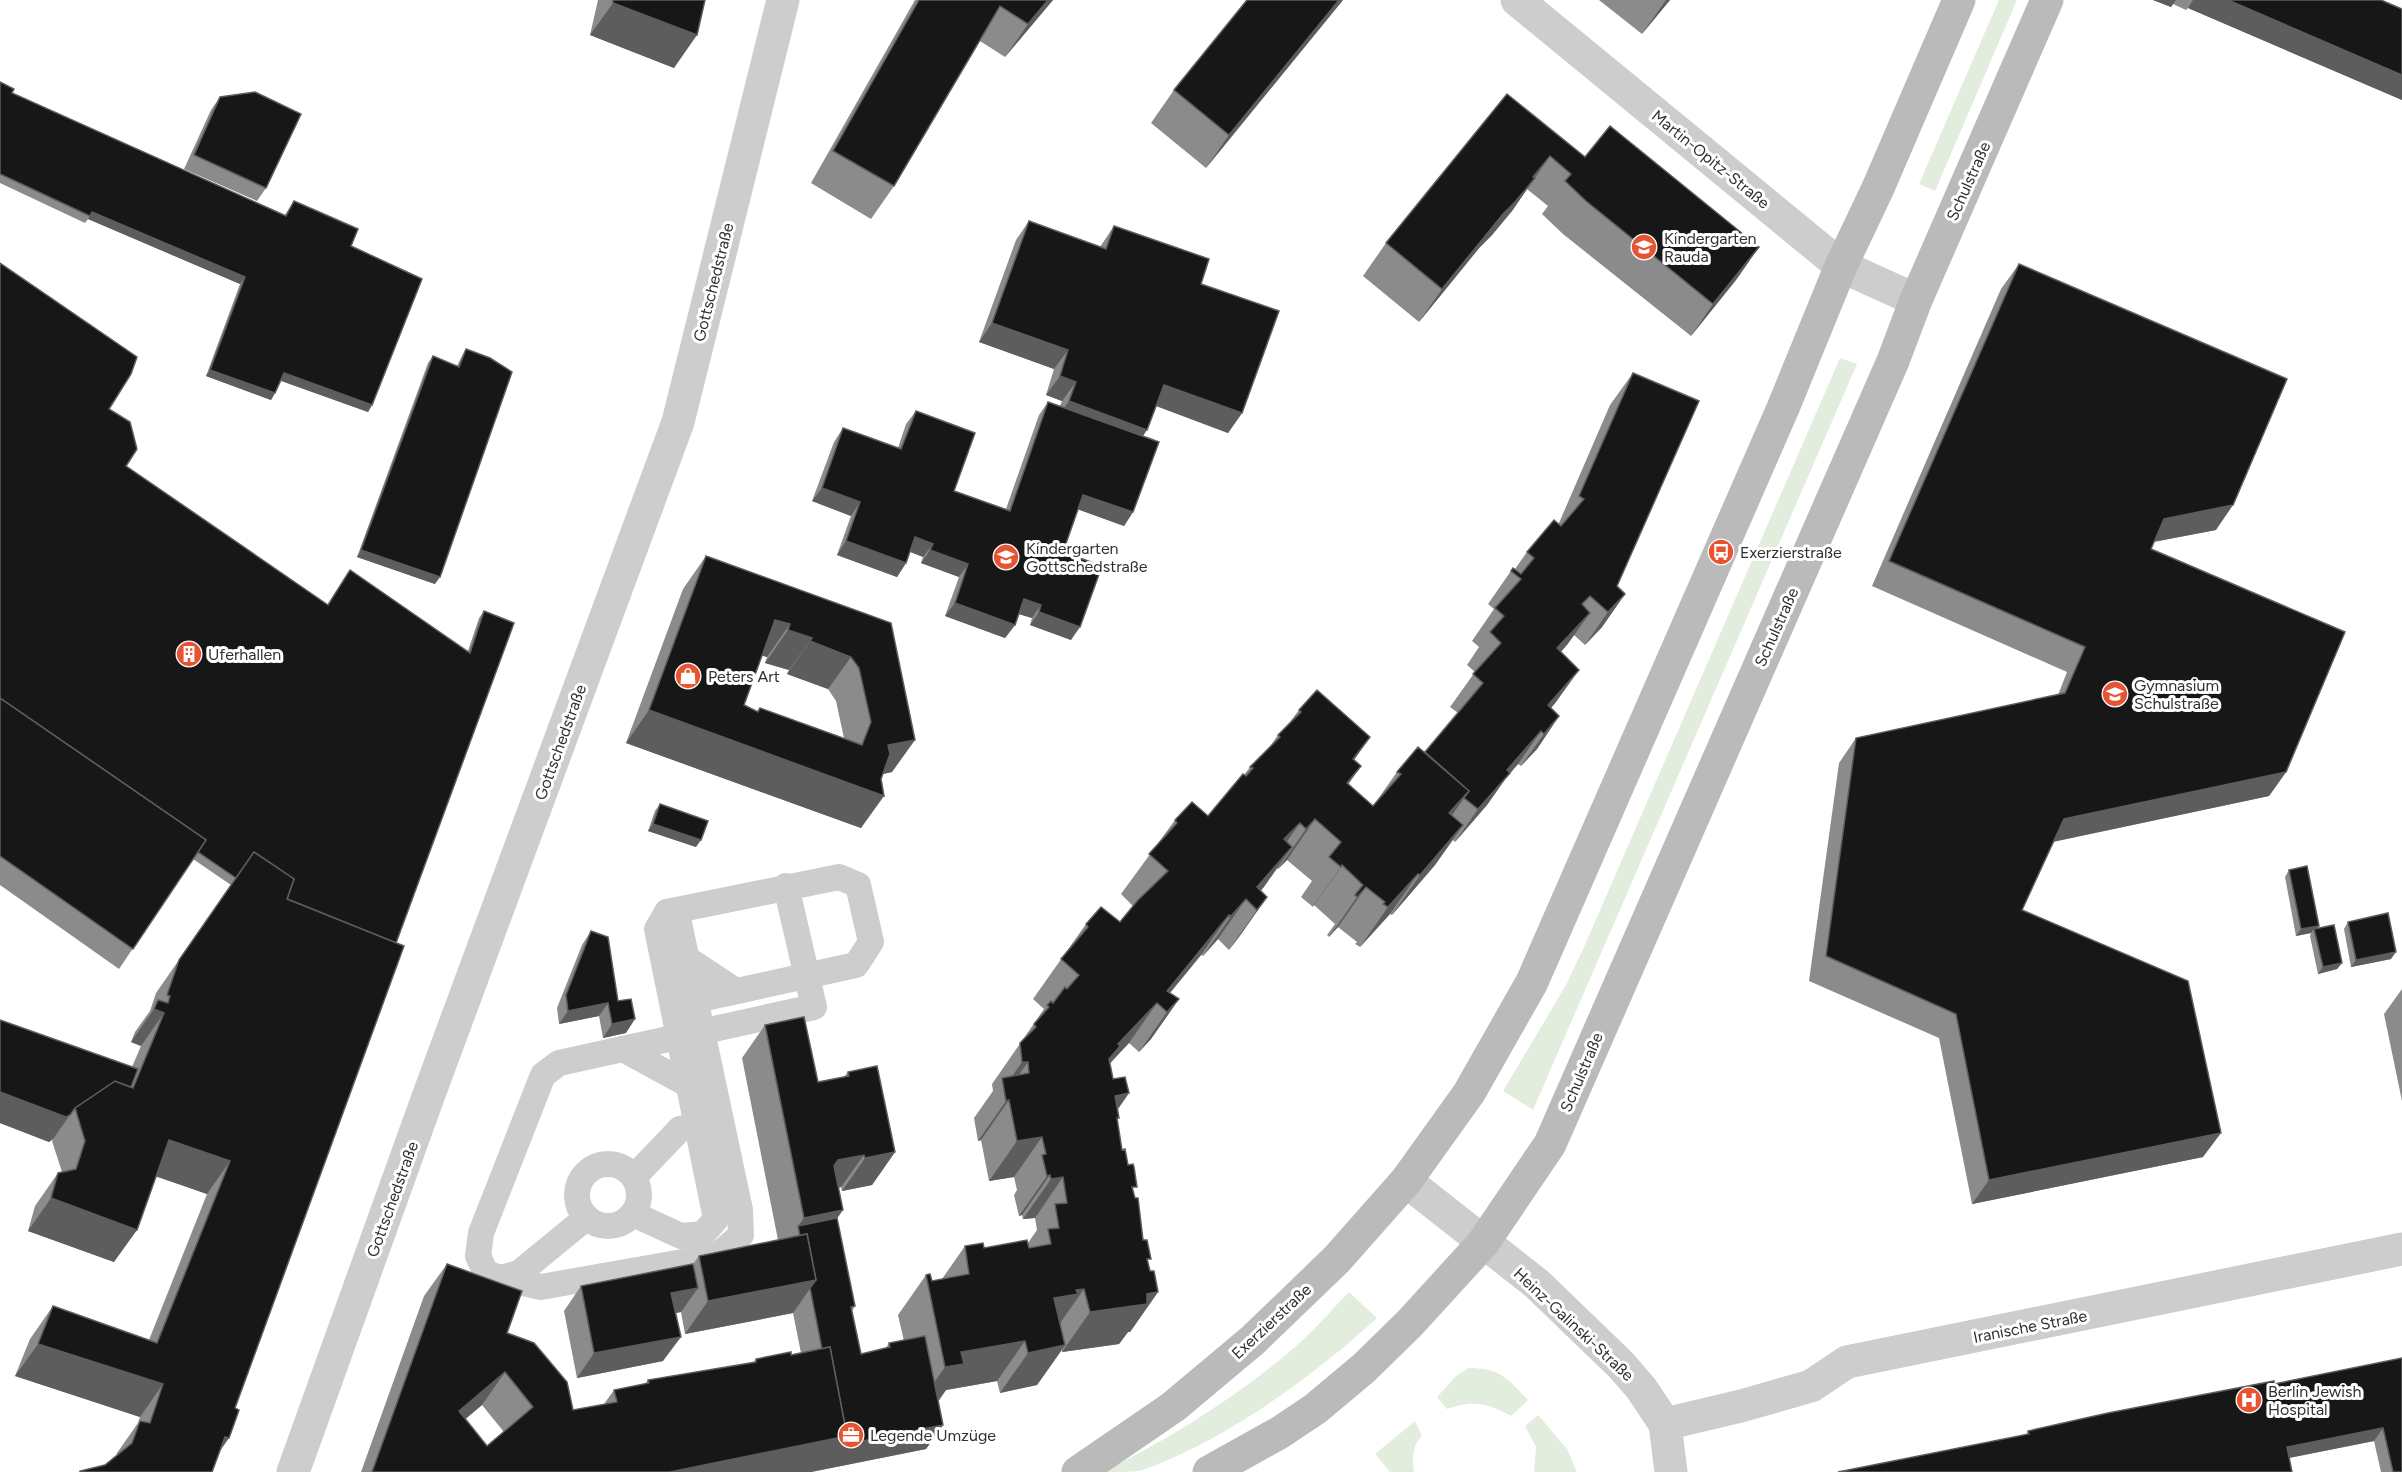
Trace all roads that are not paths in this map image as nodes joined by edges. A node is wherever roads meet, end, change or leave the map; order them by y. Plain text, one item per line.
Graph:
1 (783, 0) edge
2 (1517, 0) edge
3 (1959, 0) edge
4 (2047, 0) edge
5 (1841, 266) junction
6 (1916, 300) junction
7 (786, 886) junction
8 (666, 912) junction
9 (686, 958) junction
10 (807, 976) junction
11 (736, 991) junction
12 (684, 1002) junction
13 (691, 1035) junction
14 (623, 1049) junction
15 (689, 1085) junction
16 (709, 1122) junction
17 (634, 1178) junction
18 (1406, 1181) junction
19 (633, 1214) junction
20 (586, 1218) junction
21 (1483, 1243) junction
22 (2402, 1249) edge
23 (501, 1278) junction
24 (1665, 1424) junction
25 (293, 1472) edge
26 (1078, 1472) edge
27 (1209, 1472) edge
28 (1671, 1472) edge

1 - 25 street, Gottschedstraße
2 - 5 street, Martin-Opitz-Straße
3 - 5 main road
4 - 6 main road, Schulstraße
5 - 6 street, Martin-Opitz-Straße
5 - 18 main road, Exerzierstraße
6 - 21 main road, Schulstraße
7 - 8 lane
7 - 10 lane
7 - 10 lane
8 - 9 lane
8 - 12 lane
9 - 11 lane
9 - 12 lane
10 - 11 lane
10 - 13 lane
11 - 12 lane
12 - 13 lane
13 - 14 lane
13 - 15 lane
13 - 16 lane
14 - 15 lane
14 - 23 lane
15 - 16 lane
16 - 17 lane
16 - 19 lane
16 - 23 lane
17 - 19 lane
17 - 20 lane
18 - 21 street, Heinz-Galinski-Straße
18 - 26 main road, Exerzierstraße
19 - 20 lane
20 - 23 lane
21 - 24 street, Heinz-Galinski-Straße
21 - 27 main road
22 - 24 street, Iranische Straße
24 - 28 street, Heinz-Galinski-Straße

